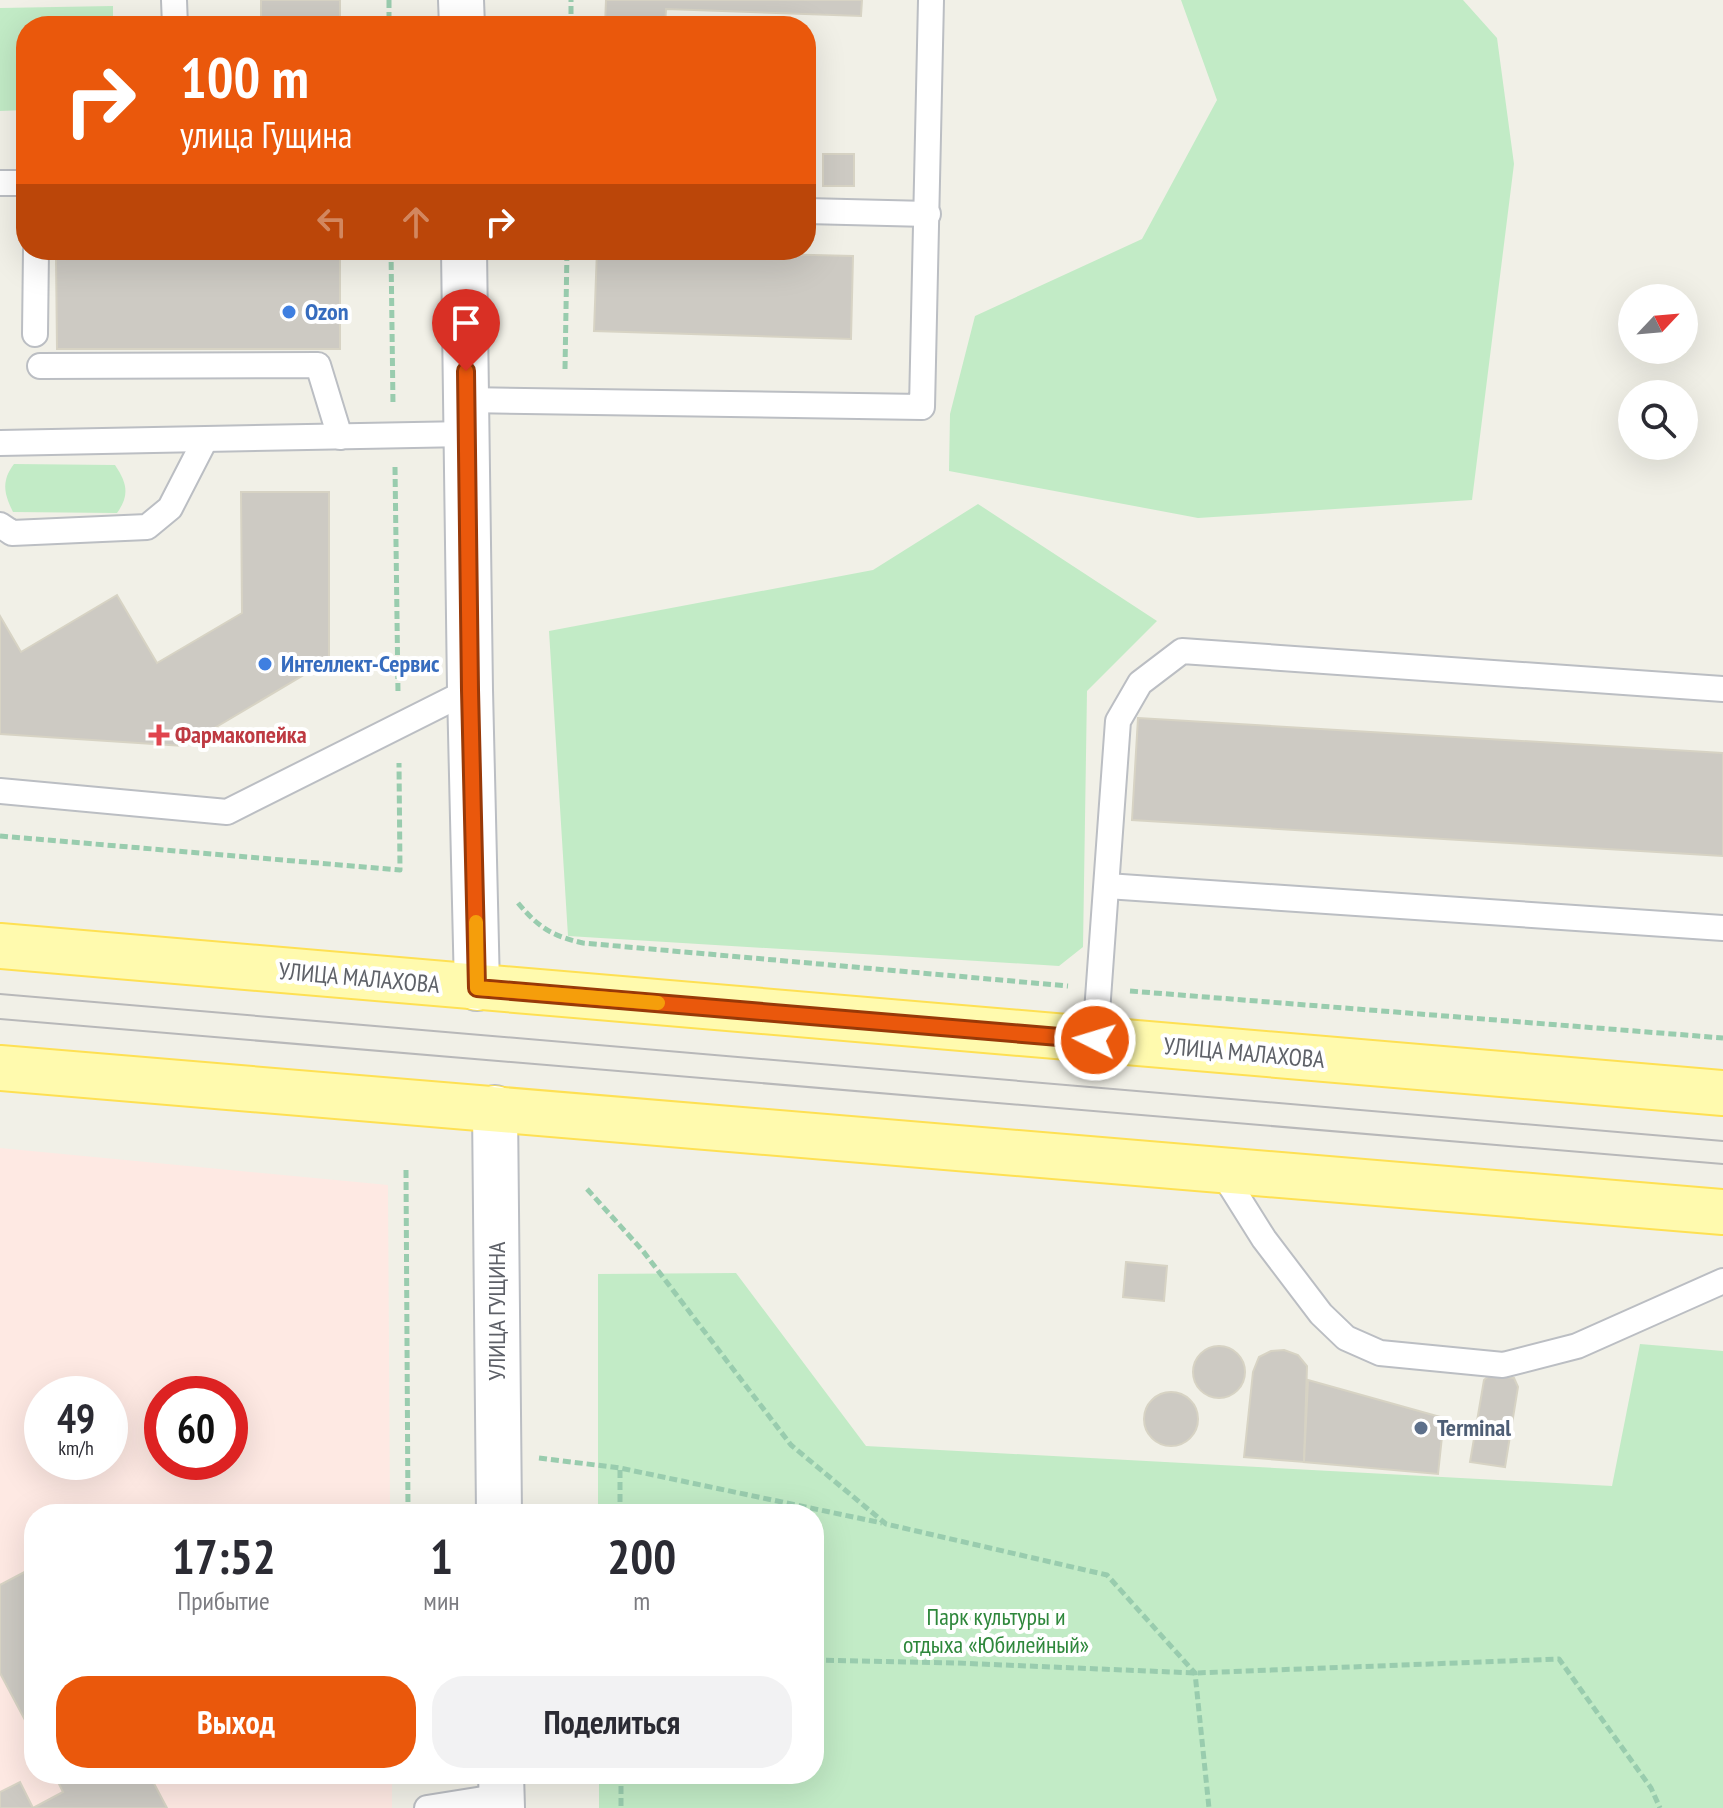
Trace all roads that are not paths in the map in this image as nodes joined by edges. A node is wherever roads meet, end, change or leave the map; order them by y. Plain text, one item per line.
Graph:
1 (931, 0) edge
2 (816, 211) edge
3 (928, 214) junction
4 (36, 260) edge
5 (464, 260) edge
6 (35, 334) dead end
7 (40, 366) dead end
8 (466, 417) junction
9 (340, 437) junction
10 (205, 440) junction
11 (0, 443) edge
12 (0, 525) edge
13 (1723, 689) edge
14 (470, 690) junction
15 (0, 791) edge
16 (1107, 886) junction
17 (1723, 928) edge
18 (0, 946) edge
19 (477, 988) junction
20 (1095, 1040) junction
21 (0, 1068) edge
22 (1723, 1093) edge
23 (495, 1108) junction
24 (1220, 1169) junction
25 (1723, 1212) edge
26 (1723, 1281) edge
27 (499, 1504) edge
28 (502, 1793) edge
29 (427, 1808) edge

1 - 3 lane
2 - 3 lane
3 - 8 lane
4 - 6 lane
5 - 8 street
7 - 9 lane
8 - 9 lane
8 - 14 street
9 - 10 lane
10 - 11 lane
10 - 12 lane
13 - 16 lane
14 - 15 lane
14 - 19 street
16 - 17 lane
16 - 20 lane
18 - 19 main road, УЛИЦА МАЛАХОВА
19 - 20 main road, УЛИЦА МАЛАХОВА
20 - 22 main road, УЛИЦА МАЛАХОВА
21 - 23 main road
23 - 24 main road
23 - 27 street, УЛИЦА ГУЩИНА
24 - 25 main road
24 - 26 lane
28 - 29 lane

